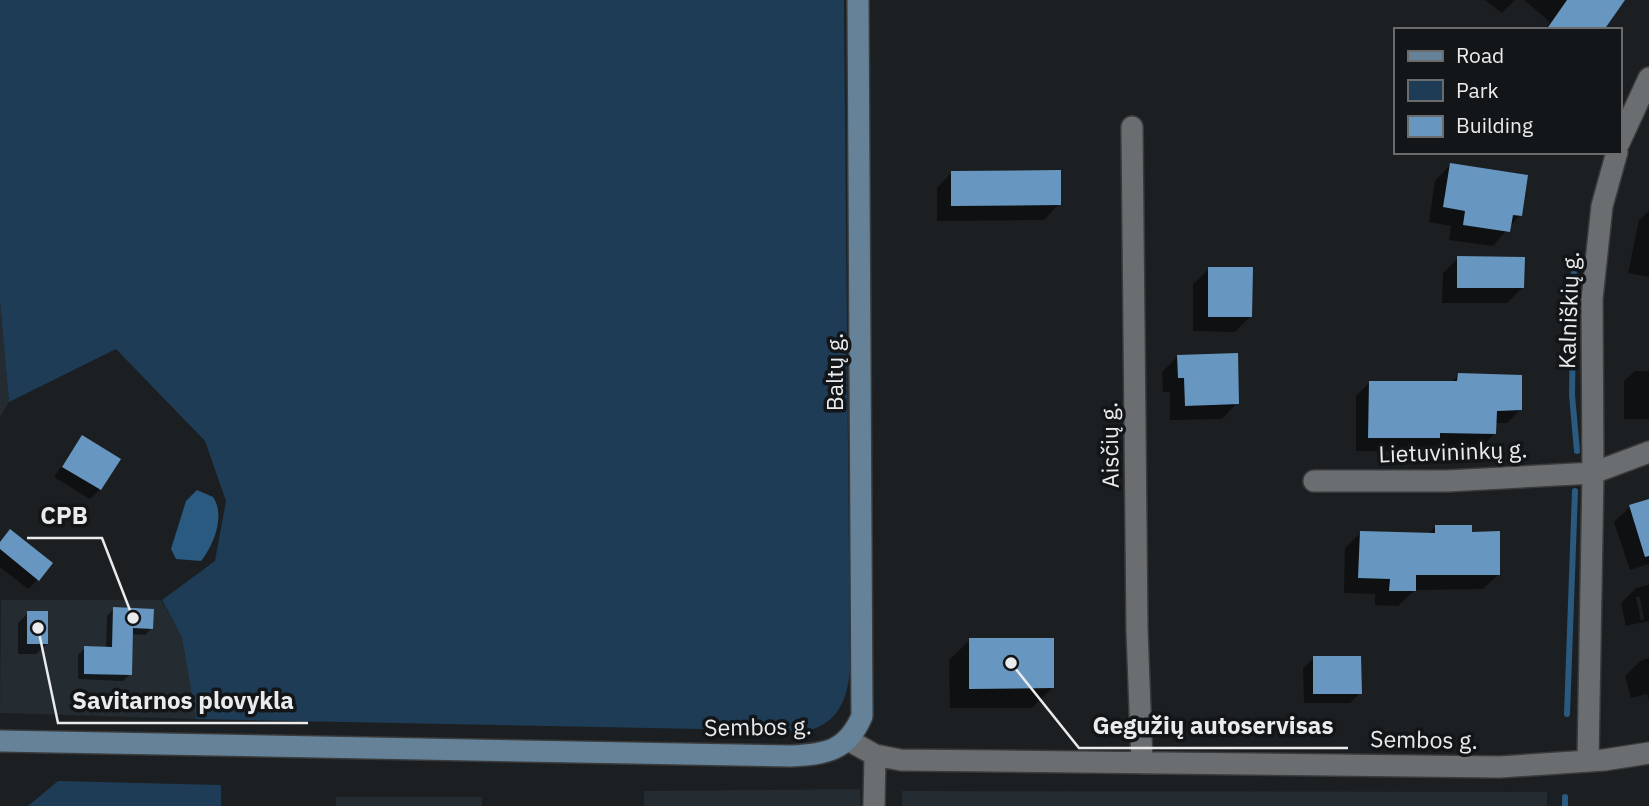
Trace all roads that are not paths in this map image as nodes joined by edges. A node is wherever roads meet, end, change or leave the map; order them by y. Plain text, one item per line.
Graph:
1 (858, 0) edge
2 (1649, 78) edge
3 (1132, 127) dead end
4 (1621, 139) edge
5 (1616, 154) edge
6 (1649, 453) edge
7 (1593, 473) junction
8 (1314, 481) dead end
9 (848, 740) junction
10 (0, 741) edge
11 (1649, 753) edge
12 (875, 755) junction
13 (1588, 761) junction
14 (1142, 763) junction
15 (874, 806) edge

1 - 9 main road, Baltų g.
2 - 4 street
3 - 14 street, Aisčių g.
5 - 7 street, Kalniškių g.
6 - 7 street
7 - 8 street, Lietuvininkų g.
7 - 13 street, Kalniškių g.
9 - 10 main road, Sembos g.
9 - 12 street, Sembos g.
11 - 13 street, Sembos g.
12 - 14 street, Sembos g.
12 - 15 street
13 - 14 street, Sembos g.

